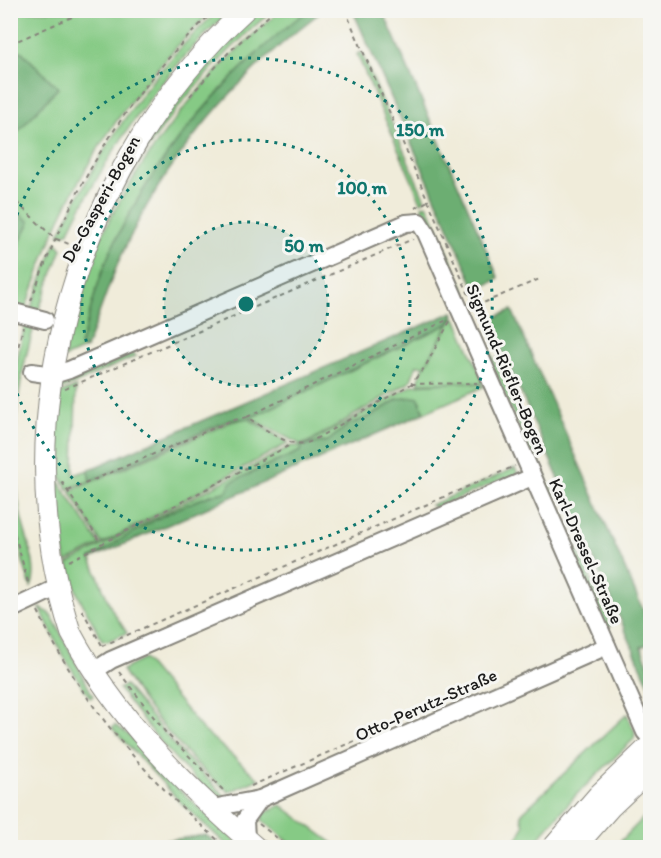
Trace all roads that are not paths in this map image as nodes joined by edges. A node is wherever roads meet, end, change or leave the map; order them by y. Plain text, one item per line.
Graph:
1 (245, 10) edge
2 (18, 313) edge
3 (39, 346) junction
4 (29, 393) dead end
5 (529, 469) junction
6 (28, 497) dead end
7 (52, 590) junction
8 (10, 610) edge
9 (607, 646) junction
10 (94, 671) junction
11 (651, 738) edge
12 (651, 745) edge
13 (651, 770) edge
14 (260, 799) junction
15 (212, 808) junction
16 (252, 843) edge
17 (552, 848) edge
18 (575, 848) edge

1 - 3 main road, De-Gasperi-Bogen
2 - 3 street
3 - 4 main road, De-Gasperi-Bogen
3 - 5 street, Sigmund-Riefler-Bogen
5 - 9 street, Karl-Dressel-Straße
5 - 10 street, Sigmund-Riefler-Bogen
6 - 7 main road
7 - 8 street
7 - 10 main road
9 - 11 street, Karl-Dressel-Straße
9 - 14 street, Otto-Perutz-Straße
10 - 15 main road
12 - 17 main road
13 - 18 main road
14 - 15 street, Otto-Perutz-Straße
14 - 16 street
15 - 16 main road

